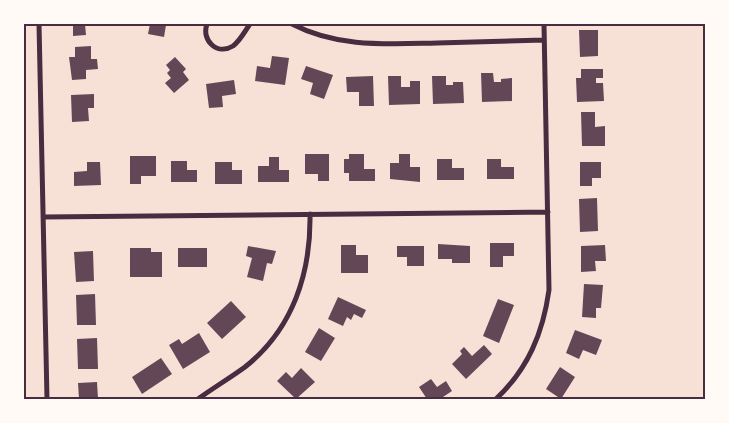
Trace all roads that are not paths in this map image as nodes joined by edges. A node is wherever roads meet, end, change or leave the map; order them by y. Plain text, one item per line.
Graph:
1 (39, 24) edge
2 (207, 24) edge
3 (250, 24) edge
4 (292, 24) edge
5 (544, 24) edge
6 (544, 40) junction
7 (548, 212) junction
8 (310, 214) junction
9 (43, 217) junction
10 (47, 399) edge
11 (198, 399) edge
12 (496, 399) edge

1 - 9 street
2 - 3 street
4 - 6 street
5 - 6 street
6 - 7 street
7 - 8 street
7 - 12 street
8 - 9 street
8 - 11 street
9 - 10 street

